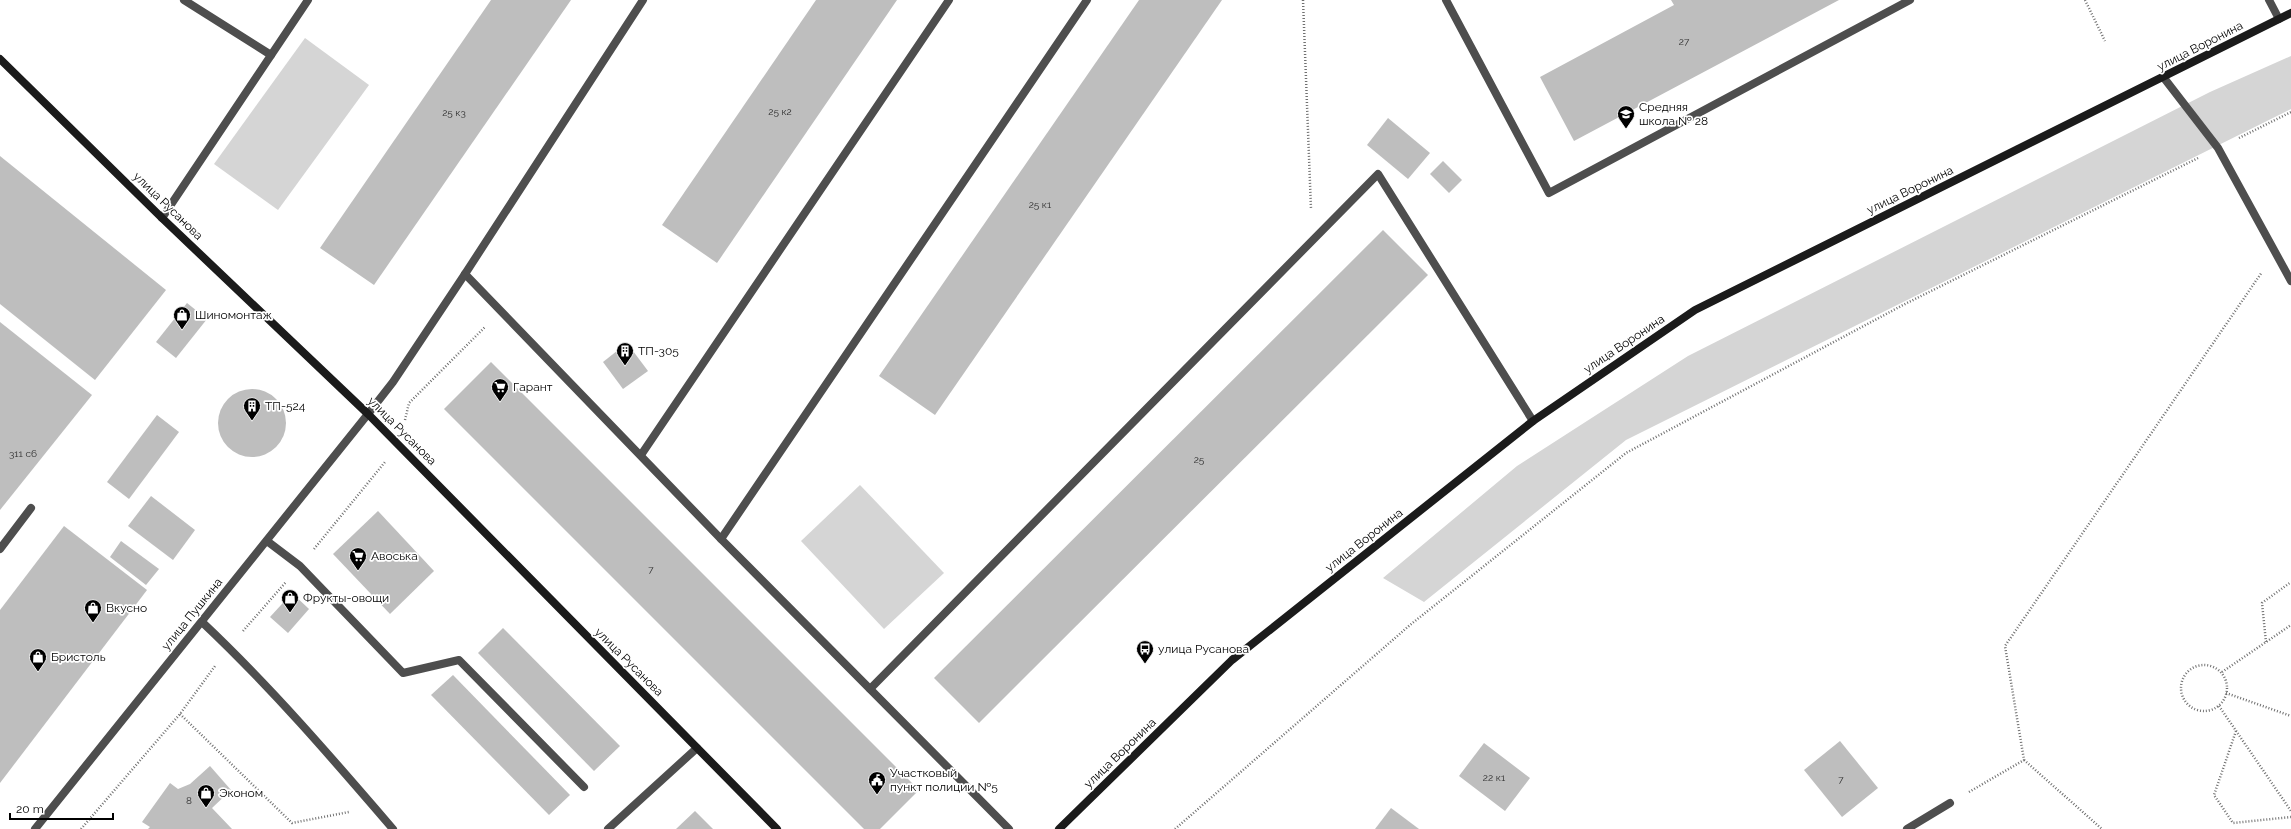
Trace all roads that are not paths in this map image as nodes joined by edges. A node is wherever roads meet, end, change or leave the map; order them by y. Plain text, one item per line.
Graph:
1 (184, 0) edge
2 (308, 0) edge
3 (642, 0) edge
4 (948, 0) edge
5 (1087, 0) edge
6 (1446, 0) edge
7 (1910, 0) edge
8 (2269, 0) edge
9 (2291, 13) edge
10 (2279, 19) junction
11 (271, 55) junction
12 (0, 59) edge
13 (2164, 78) junction
14 (162, 218) junction
15 (466, 274) junction
16 (2291, 281) edge
17 (368, 414) junction
18 (1533, 421) junction
19 (641, 455) junction
20 (31, 508) dead end
21 (721, 539) junction
22 (267, 541) junction
23 (0, 549) edge
24 (202, 622) junction
25 (870, 689) junction
26 (697, 748) junction
27 (584, 787) dead end
28 (1950, 803) road end
29 (35, 829) edge
30 (393, 829) edge
31 (608, 829) edge
32 (777, 829) edge
33 (1009, 829) edge
34 (1059, 829) edge
35 (1907, 829) edge

1 - 11 street
2 - 11 street
3 - 15 street, улица Пушкина
4 - 19 street
5 - 21 street
6 - 7 street
8 - 10 street
9 - 10 street, улица Воронина
10 - 13 street, улица Воронина
11 - 14 street
12 - 14 street, улица Русанова
13 - 16 street
13 - 18 street, улица Воронина
14 - 17 street, улица Русанова
15 - 17 street, улица Пушкина
15 - 19 street
17 - 22 street, улица Пушкина
17 - 26 street, улица Русанова
18 - 25 street
18 - 34 street, улица Воронина
19 - 21 street
20 - 23 street
21 - 25 street
22 - 24 street, улица Пушкина
22 - 27 street
24 - 29 street, улица Пушкина
24 - 30 street
25 - 33 street
26 - 31 street
26 - 32 street, улица Русанова
28 - 35 street

